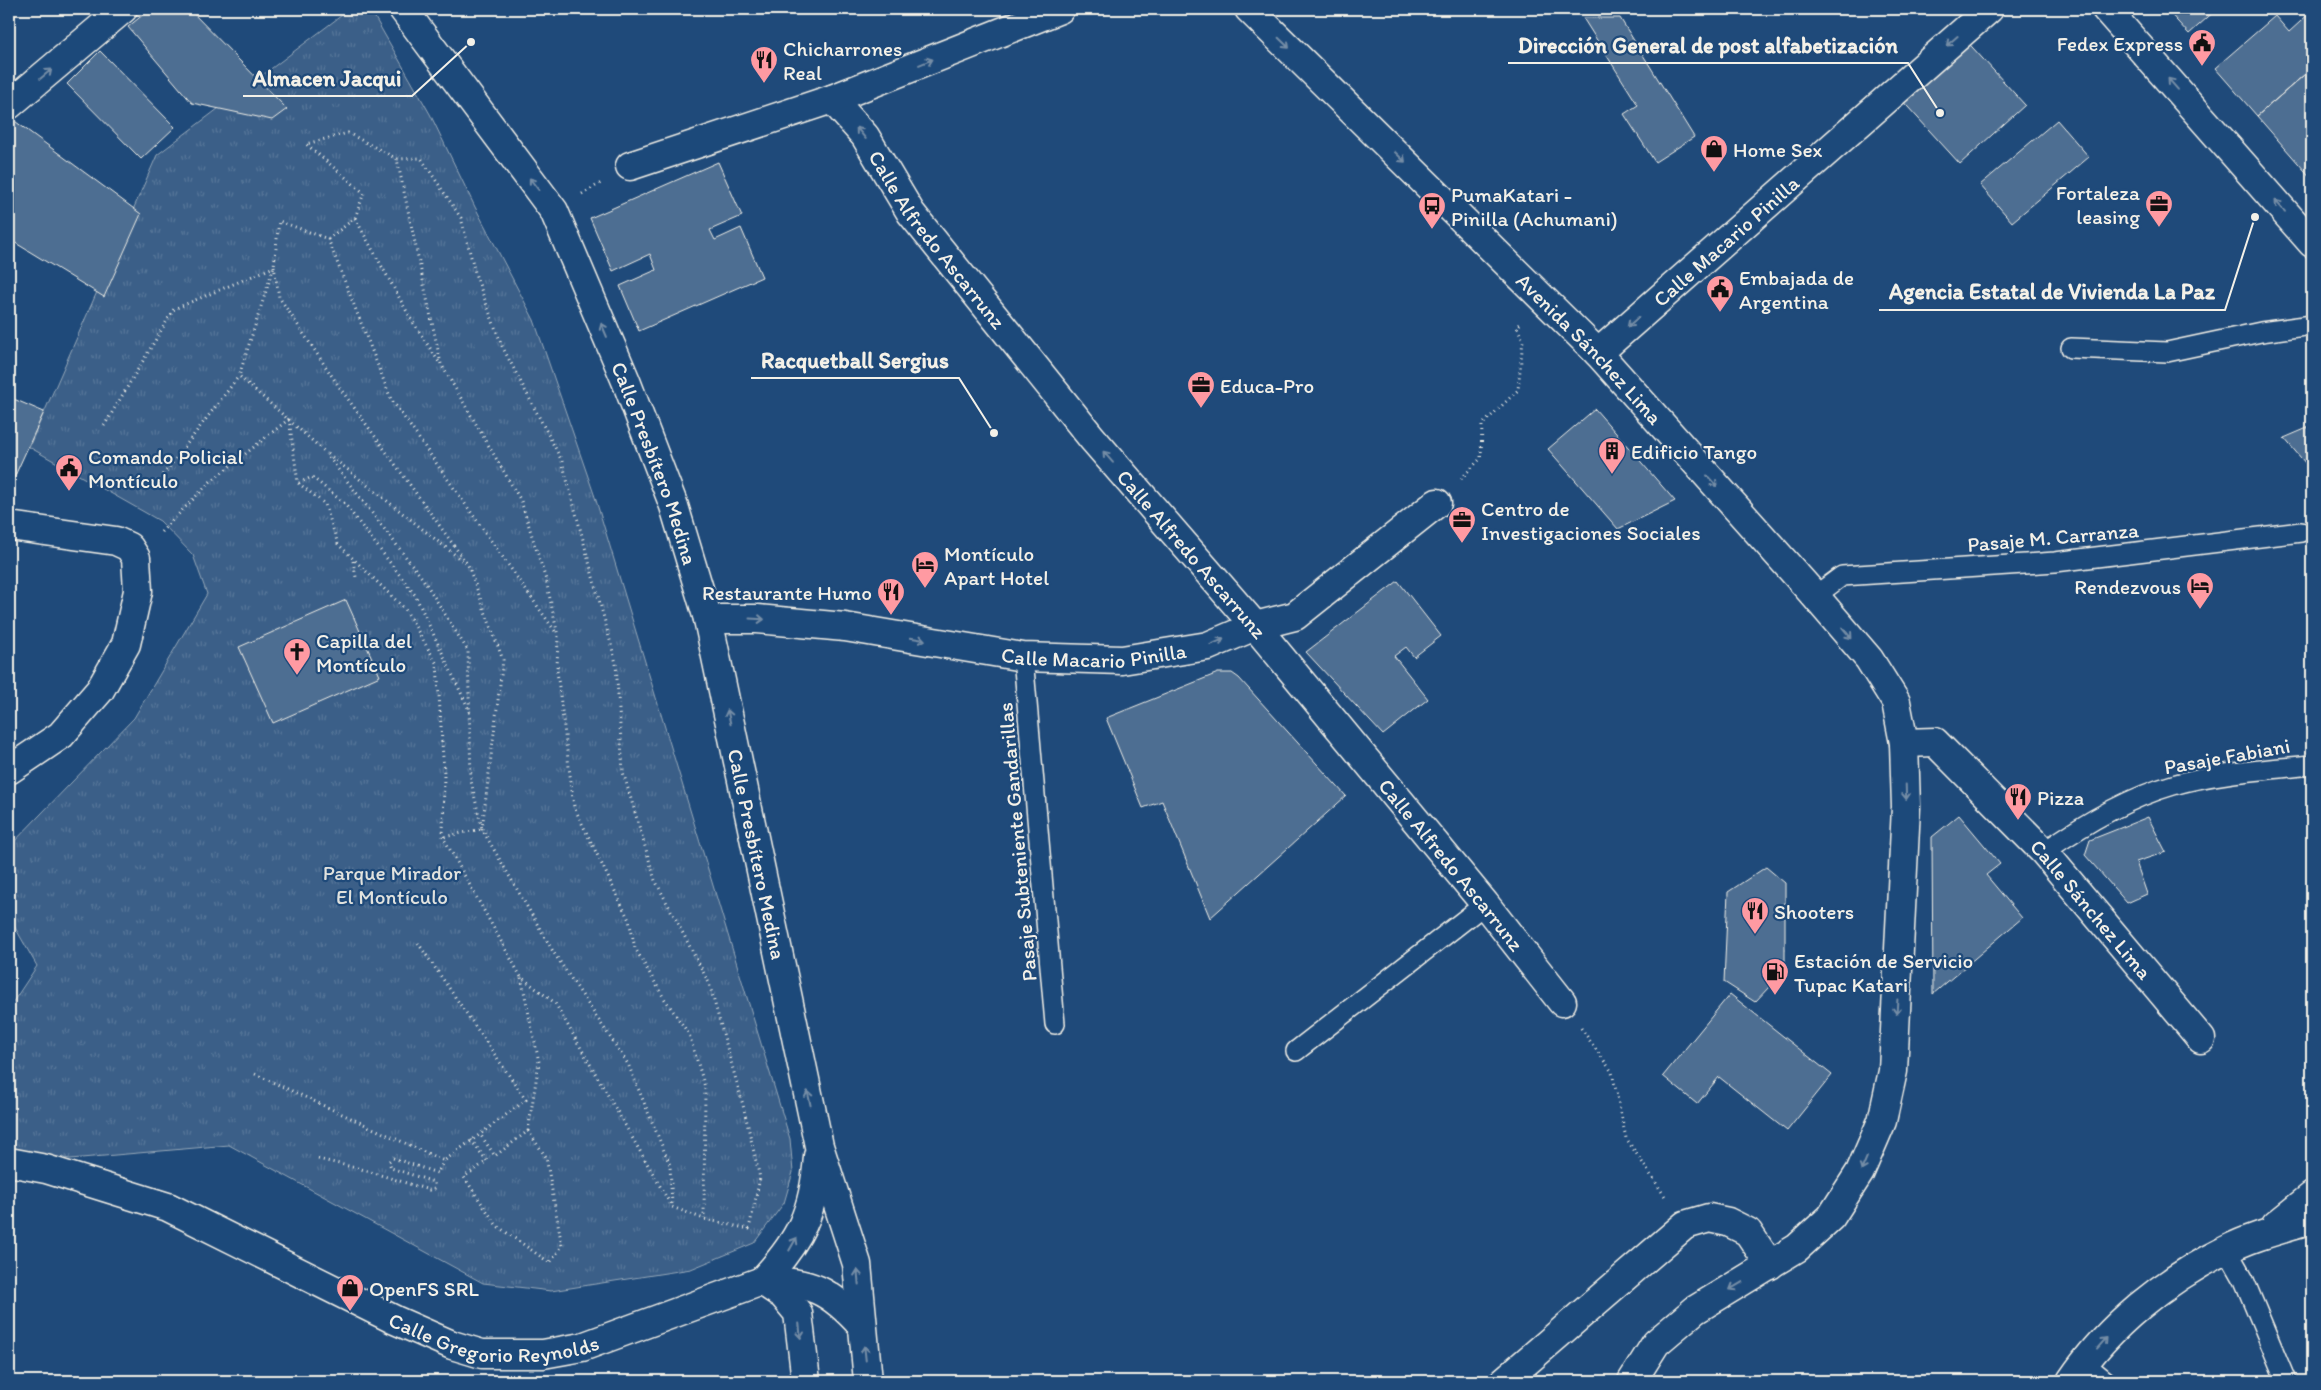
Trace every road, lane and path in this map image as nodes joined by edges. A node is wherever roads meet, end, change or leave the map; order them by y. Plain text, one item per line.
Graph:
1 (123, 9) edge
2 (403, 9) edge
3 (1060, 9) edge
4 (1249, 9) edge
5 (1988, 9) edge
6 (2106, 9) edge
7 (832, 99) junction
8 (9, 105) edge
9 (397, 159) junction
10 (630, 166) joint
11 (554, 211) junction
12 (354, 218) junction
13 (328, 239) junction
14 (2312, 242) edge
15 (274, 266) junction
16 (1522, 322) dead end
17 (2312, 325) edge
18 (2071, 348) dead end
19 (1598, 353) junction
20 (441, 364) junction
21 (240, 376) junction
22 (289, 419) junction
23 (104, 426) dead end
24 (324, 450) junction
25 (163, 475) dead end
26 (1462, 477) dead end
27 (298, 483) junction
28 (1437, 503) dead end
29 (9, 526) edge
30 (2301, 532) dead end
31 (136, 558) junction
32 (353, 560) junction
33 (468, 565) junction
34 (356, 578) dead end
35 (1815, 596) junction
36 (708, 619) junction
37 (1255, 626) junction
38 (558, 636) junction
39 (1023, 657) junction
40 (471, 714) junction
41 (1904, 743) junction
42 (2312, 765) edge
43 (9, 770) edge
44 (482, 829) junction
45 (443, 837) junction
46 (2044, 852) junction
47 (1485, 904) junction
48 (418, 943) dead end
49 (521, 977) junction
50 (1562, 1002) joint
51 (1055, 1024) dead end
52 (2200, 1039) dead end
53 (9, 1040) edge
54 (1296, 1051) dead end
55 (9, 1065) edge
56 (255, 1074) dead end
57 (528, 1131) junction
58 (480, 1134) junction
59 (472, 1140) junction
60 (819, 1146) junction
61 (318, 1160) dead end
62 (444, 1161) junction
63 (9, 1162) edge
64 (2312, 1196) edge
65 (672, 1207) junction
66 (704, 1219) junction
67 (2312, 1220) edge
68 (1685, 1226) junction
69 (2263, 1235) junction
70 (2227, 1250) junction
71 (1770, 1265) junction
72 (762, 1281) junction
73 (862, 1326) junction
74 (2077, 1372) edge
75 (806, 1381) edge
76 (868, 1381) edge
77 (1504, 1381) edge
78 (1632, 1381) edge
79 (2106, 1381) edge
80 (2286, 1381) edge

8 -> 1 street
11 -> 2 street, Calle Presbítero Medina
7 -> 3 street
4 -> 19 street, Avenida Sánchez Lima
5 -> 19 street, Calle Macario Pinilla
14 -> 6 street
7 - 10 street
37 -> 7 street, Calle Alfredo Ascarrunz
9 - 12 path
9 - 20 path
9 - 66 path
10 - 11 path
36 -> 11 street, Calle Presbítero Medina
12 - 13 path
12 - 20 path
13 - 15 path
13 - 38 path
15 - 21 path
15 - 23 path
15 - 33 path
16 - 26 path
17 - 18 lane
19 -> 35 street, Avenida Sánchez Lima
20 - 38 path
21 - 22 path
21 - 25 path
22 - 24 path
22 - 27 path
22 - 31 path
24 - 33 path
24 - 40 path
27 - 32 path
27 - 40 path
28 - 37 street, Calle Macario Pinilla
29 - 31 street
30 - 35 lane, Pasaje M. Carranza
31 - 43 street
32 - 34 path
32 - 45 path
33 - 44 path
35 -> 41 street, Avenida Sánchez Lima
36 -> 39 street, Calle Macario Pinilla
60 -> 36 street, Calle Presbítero Medina
39 -> 37 street, Calle Macario Pinilla
37 - 47 street, Calle Alfredo Ascarrunz
38 - 66 path
39 - 51 lane, Pasaje Subteniente Gandarillas
40 - 44 path
41 - 46 street, Calle Sánchez Lima
41 -> 71 street, Avenida Sánchez Lima
42 - 46 lane, Pasaje Fabiani
44 - 45 path
44 - 65 path
45 - 49 path
46 - 52 street, Calle Sánchez Lima
47 - 50 street, Calle Alfredo Ascarrunz
47 - 54 lane
48 - 58 path
49 - 57 path
49 - 65 path
50 - 68 path
53 - 55 path
56 - 62 path
57 - 58 path
57 - 59 path
58 - 59 path
59 - 62 path
72 -> 60 street, Calle Gregorio Reynolds
73 -> 60 street
61 - 62 path
63 - 72 street, Calle Gregorio Reynolds
64 - 69 street
65 - 66 path
67 - 69 street
68 - 71 street
68 - 77 street
69 - 70 street
74 -> 70 street
70 - 80 lane
71 -> 78 street, Avenida Sánchez Lima
72 - 73 street, Calle Gregorio Reynolds
72 -> 75 street
76 -> 73 street
74 - 79 lane

